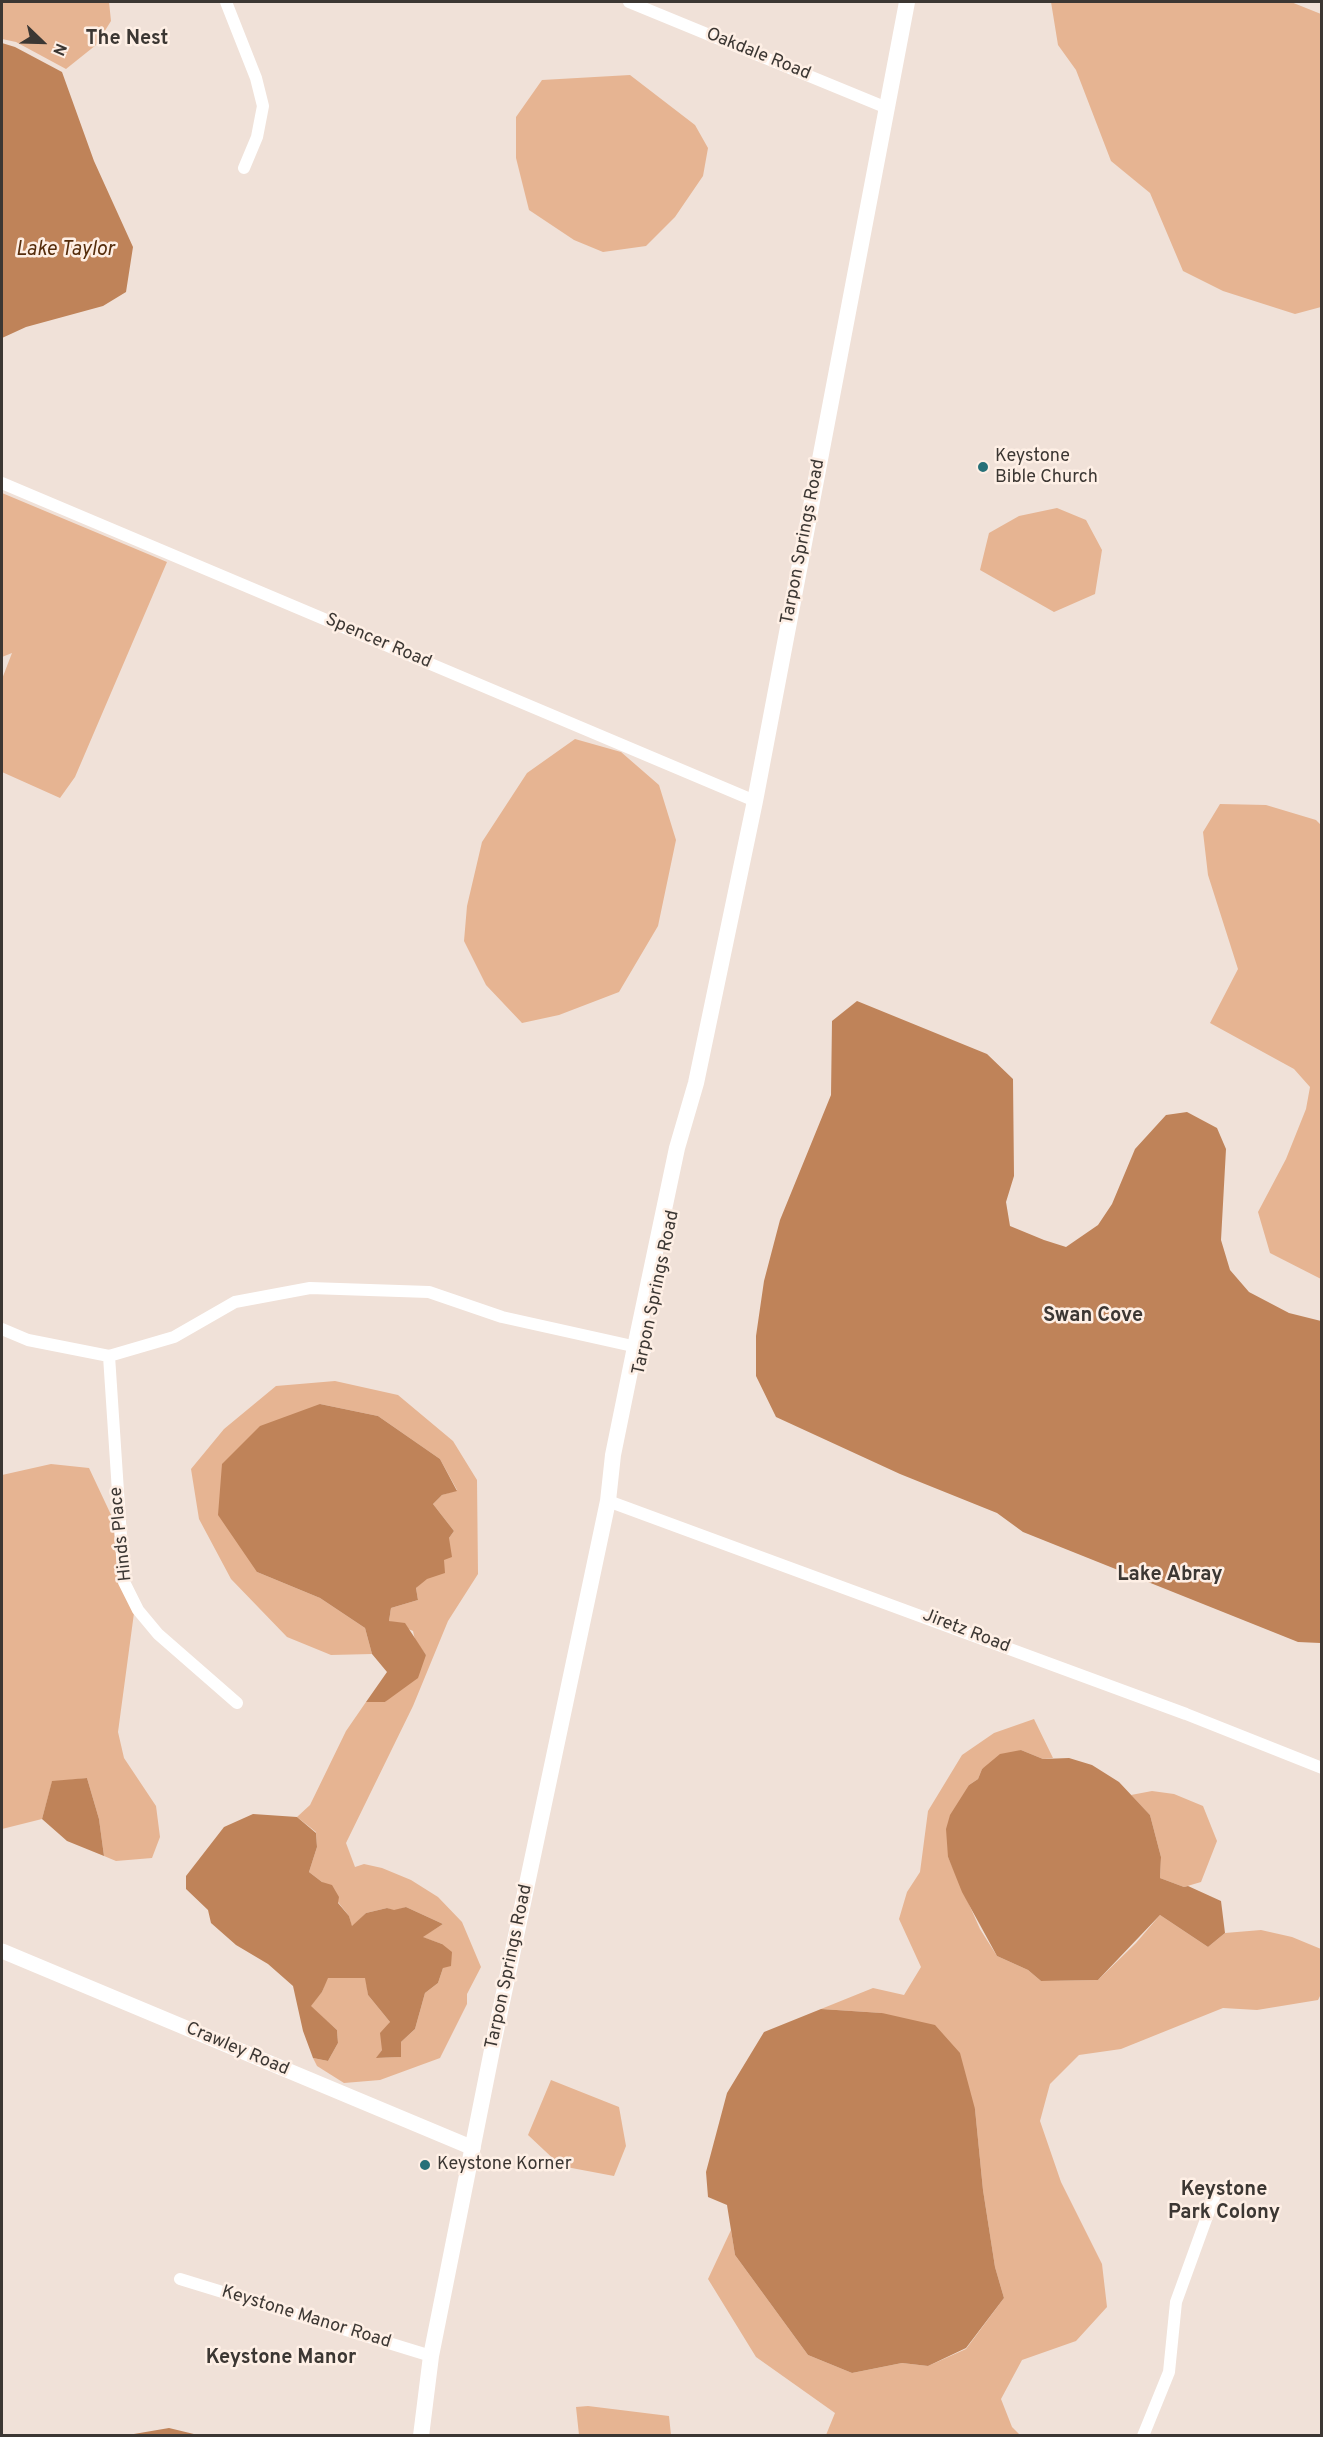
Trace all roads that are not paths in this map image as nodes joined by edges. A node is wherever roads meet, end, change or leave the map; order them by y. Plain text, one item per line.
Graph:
1 (226, 2) edge
2 (628, 2) edge
3 (908, 2) edge
4 (887, 108) junction
5 (244, 168) dead end
6 (2, 483) edge
7 (755, 801) junction
8 (2, 1329) edge
9 (640, 1348) junction
10 (109, 1356) junction
11 (608, 1501) junction
12 (237, 1703) dead end
13 (1322, 1768) edge
14 (2, 1951) edge
15 (473, 2148) junction
16 (1217, 2189) dead end
17 (180, 2279) dead end
18 (431, 2356) junction
19 (421, 2436) edge
20 (1143, 2436) edge

1 - 5 street
2 - 4 street, Oakdale Road
3 - 4 main road, Tarpon Springs Road
4 - 7 main road, Tarpon Springs Road
6 - 7 street, Spencer Road
7 - 9 main road, Tarpon Springs Road
8 - 10 street
9 - 10 street
9 - 11 main road, Tarpon Springs Road
10 - 12 street, Hinds Place
11 - 13 street, Jiretz Road
11 - 15 main road, Tarpon Springs Road
14 - 15 street, Crawley Road
15 - 18 main road, Tarpon Springs Road
16 - 20 street
17 - 18 street, Keystone Manor Road
18 - 19 main road, Tarpon Springs Road

